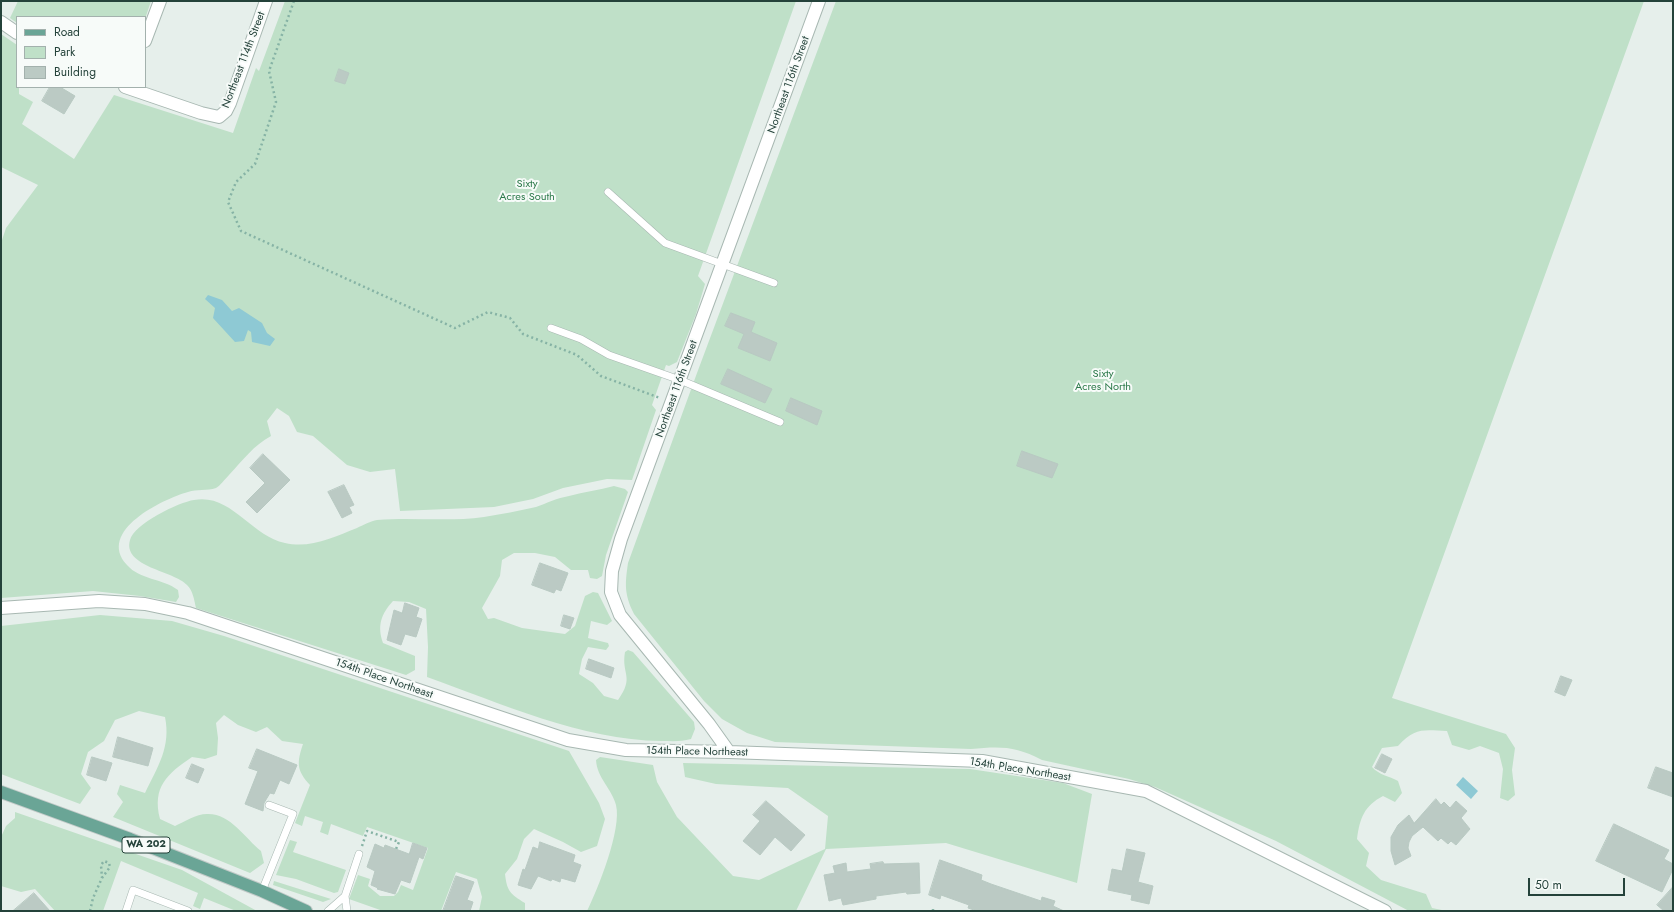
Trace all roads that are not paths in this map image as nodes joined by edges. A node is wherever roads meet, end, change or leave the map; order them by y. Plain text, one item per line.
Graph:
1 (160, 1) edge
2 (266, 1) edge
3 (820, 1) edge
4 (1, 22) edge
5 (16, 32) edge
6 (146, 38) edge
7 (130, 88) edge
8 (608, 192) dead end
9 (723, 265) junction
10 (774, 283) dead end
11 (551, 328) dead end
12 (680, 380) junction
13 (780, 422) dead end
14 (1, 608) edge
15 (729, 752) junction
16 (1, 792) edge
17 (269, 805) dead end
18 (359, 854) road end
19 (262, 891) junction
20 (345, 896) junction
21 (126, 911) edge
22 (188, 911) edge
23 (306, 911) edge
24 (328, 911) edge
25 (347, 911) edge
26 (1386, 911) edge

1 - 6 street
2 - 7 street, Northeast 114th Street
3 - 9 street, Northeast 116th Street
4 - 5 street
8 - 9 lane
9 - 10 lane
9 - 12 street, Northeast 116th Street
11 - 12 lane
12 - 13 lane
12 - 15 street, Northeast 116th Street
14 - 15 street, 154th Place Northeast
15 - 26 street, 154th Place Northeast
16 - 19 main road, WA 202
17 - 19 lane
18 - 20 lane
19 - 23 main road, WA 202
20 - 24 lane
20 - 25 lane
21 - 22 lane

